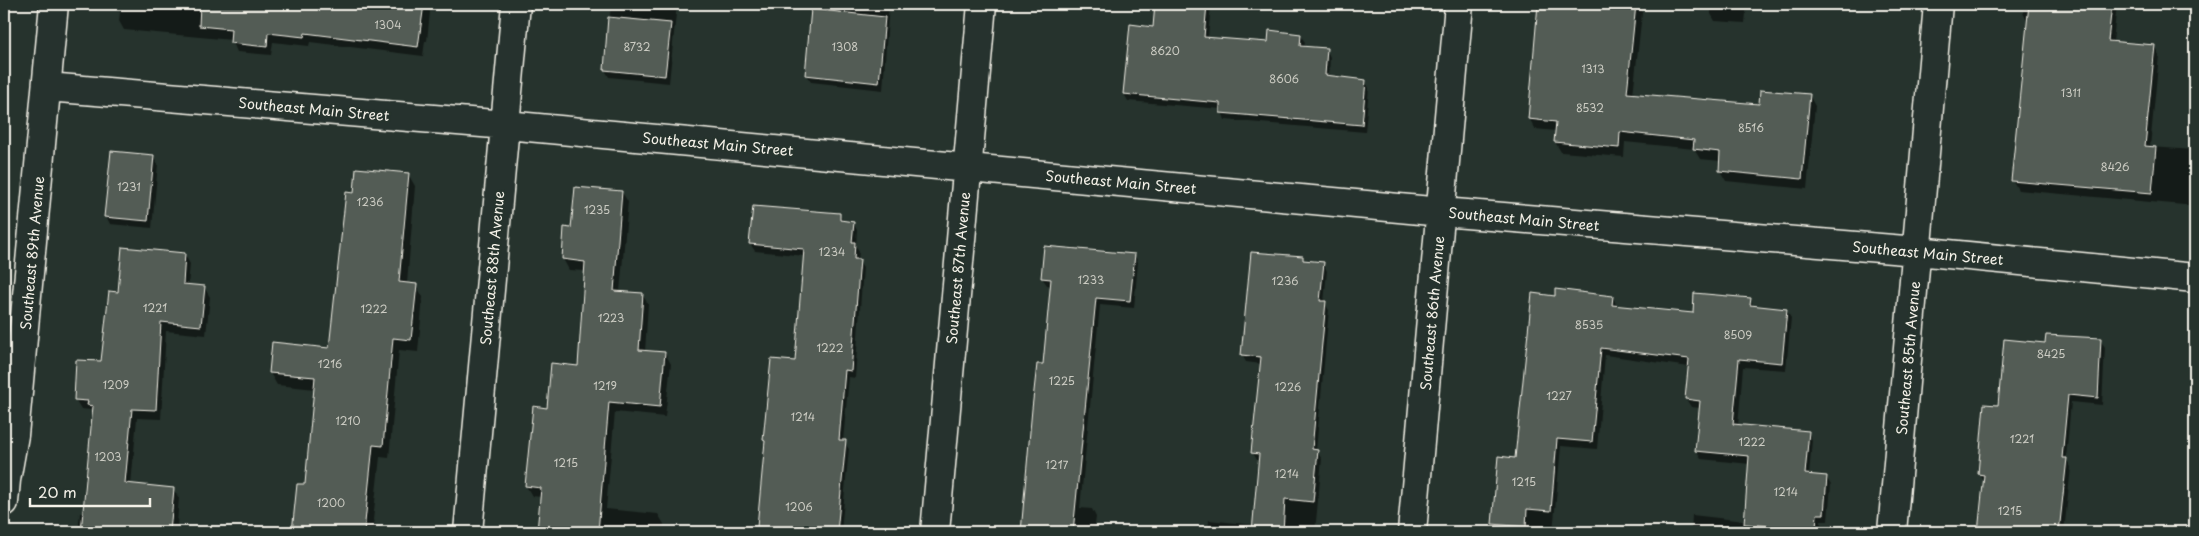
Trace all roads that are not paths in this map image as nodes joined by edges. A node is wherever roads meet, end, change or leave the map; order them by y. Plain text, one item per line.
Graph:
1 (54, 4) edge
2 (516, 4) edge
3 (982, 4) edge
4 (1460, 4) edge
5 (1938, 4) edge
6 (47, 87) junction
7 (506, 125) junction
8 (967, 167) junction
9 (1442, 212) junction
10 (1918, 251) junction
11 (2195, 278) edge
12 (4, 502) edge
13 (468, 532) edge
14 (935, 532) edge
15 (1412, 532) edge
16 (1892, 532) edge

1 - 6 street, Southeast 89th Avenue
2 - 7 street, Southeast 88th Avenue
3 - 8 street, Southeast 87th Avenue
4 - 9 street, Southeast 86th Avenue
5 - 10 street, Southeast 85th Avenue
6 - 7 street, Southeast Main Street
6 - 12 street, Southeast 89th Avenue
7 - 8 street, Southeast Main Street
7 - 13 street, Southeast 88th Avenue
8 - 9 street, Southeast Main Street
8 - 14 street, Southeast 87th Avenue
9 - 10 street, Southeast Main Street
9 - 15 street, Southeast 86th Avenue
10 - 11 street, Southeast Main Street
10 - 16 street, Southeast 85th Avenue

